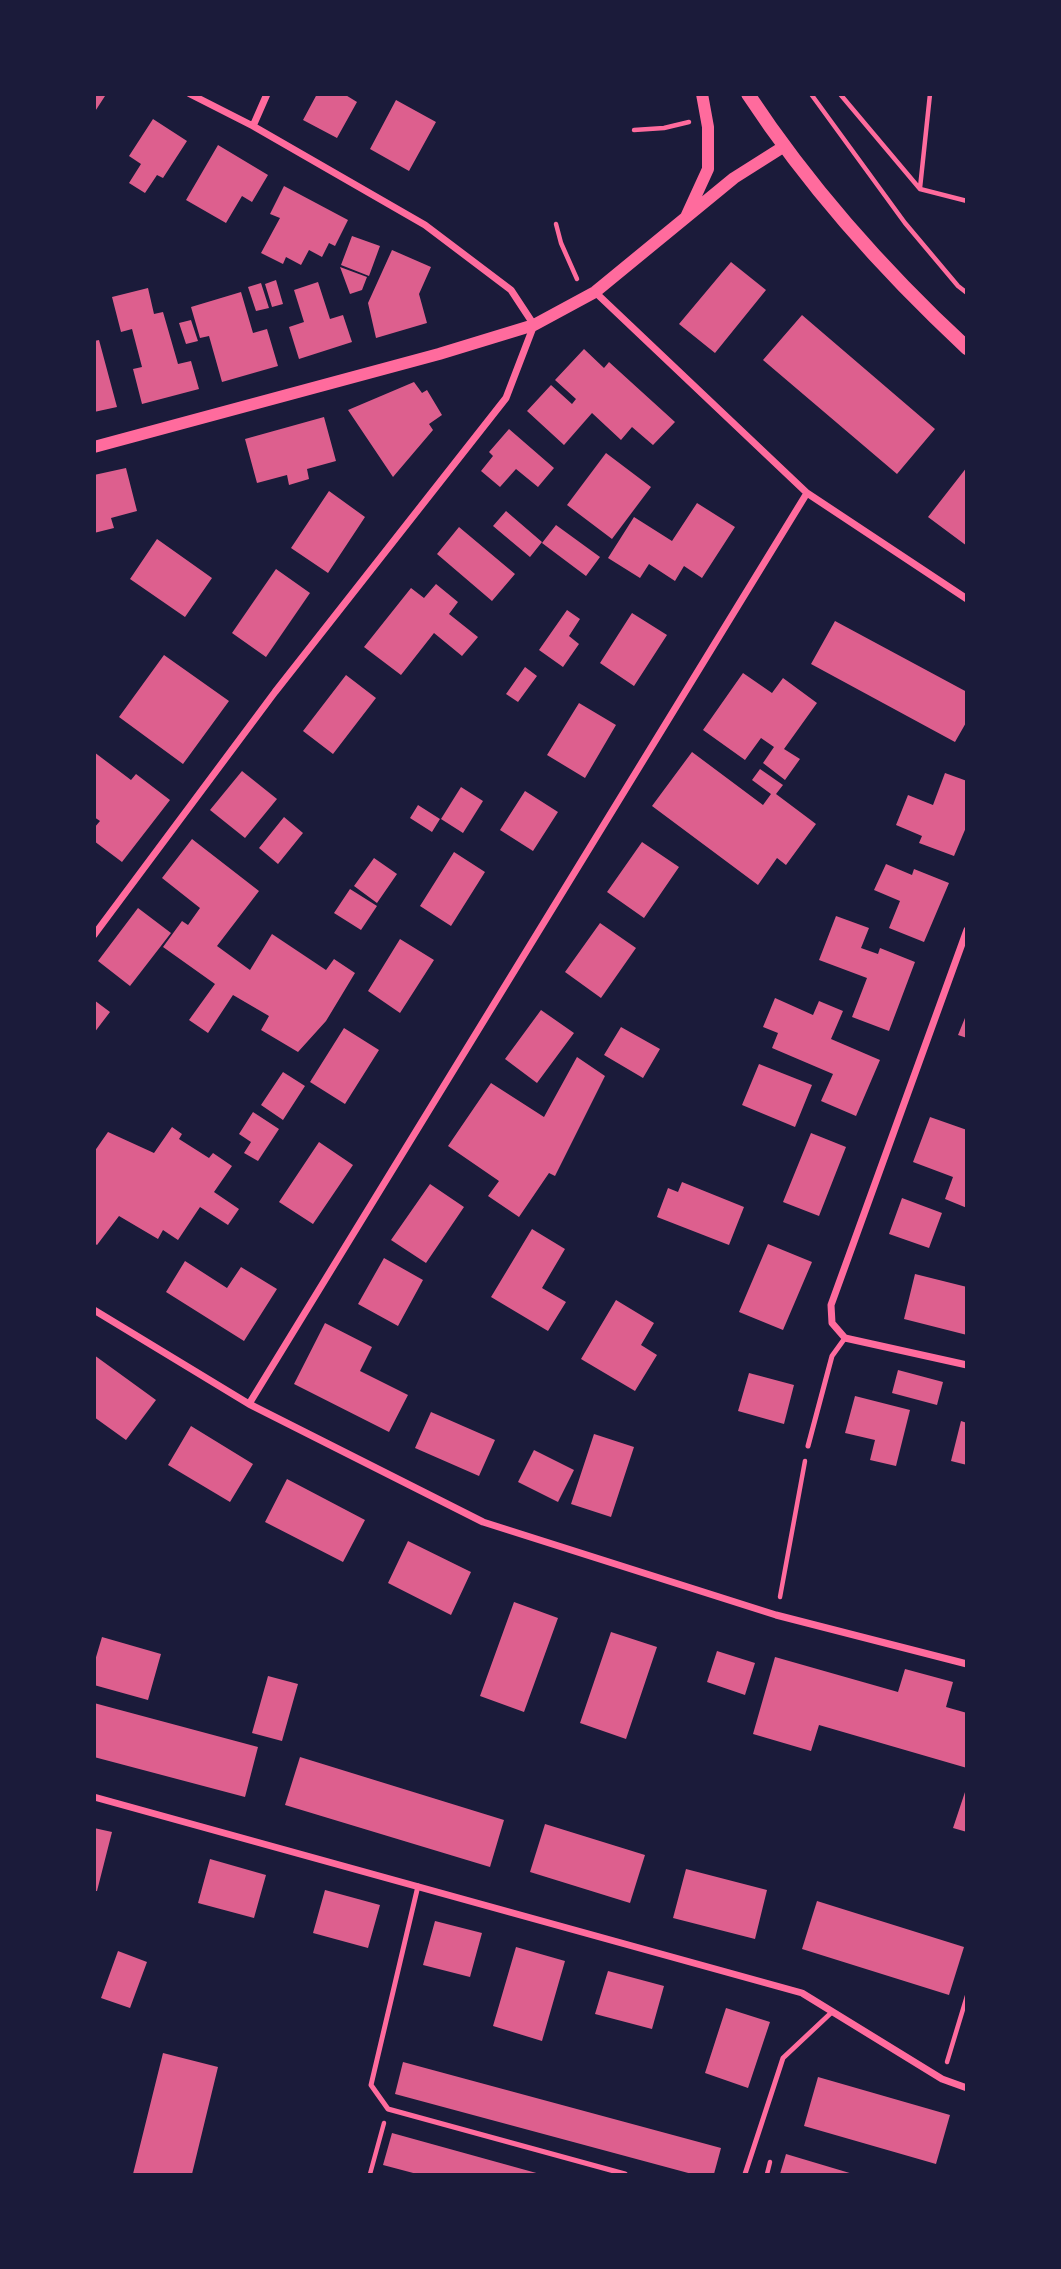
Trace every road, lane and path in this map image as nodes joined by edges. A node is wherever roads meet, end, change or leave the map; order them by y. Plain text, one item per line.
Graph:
1 (190, 94) edge
2 (267, 94) edge
3 (702, 94) edge
4 (748, 94) edge
5 (811, 94) edge
6 (840, 94) edge
7 (930, 94) edge
8 (676, 125) dead end
9 (253, 126) junction
10 (634, 130) dead end
11 (783, 147) junction
12 (920, 189) junction
13 (967, 201) edge
14 (685, 220) junction
15 (556, 224) dead end
16 (573, 270) dead end
17 (967, 285) edge
18 (958, 286) junction
19 (595, 292) junction
20 (967, 293) edge
21 (534, 325) junction
22 (967, 348) edge
23 (94, 447) edge
24 (807, 493) junction
25 (967, 599) edge
26 (967, 930) edge
27 (94, 935) edge
28 (94, 1310) edge
29 (845, 1338) junction
30 (967, 1365) edge
31 (249, 1404) junction
32 (808, 1446) joint
33 (776, 1615) junction
34 (967, 1664) edge
35 (94, 1797) edge
36 (418, 1886) junction
37 (967, 1996) edge
38 (832, 2012) junction
39 (942, 2079) junction
40 (967, 2088) edge
41 (388, 2109) junction
42 (370, 2175) edge
43 (625, 2175) edge
44 (745, 2175) edge

1 - 9 street
2 - 9 street
3 - 14 street
4 - 11 main road
5 - 18 path
6 - 12 path
7 - 12 path
8 - 10 path
9 - 21 street
11 - 14 street
11 - 22 main road
12 - 13 path
14 - 19 street
15 - 16 path
17 - 18 path
18 - 20 path
19 - 21 street
19 - 24 street
21 - 23 street
21 - 27 street
24 - 25 street
24 - 31 street
26 - 29 street
28 - 31 street
29 - 30 street
29 - 32 lane
31 - 33 street
32 - 33 path
33 - 34 street
35 - 36 street
36 - 38 street
36 - 41 lane
37 - 39 path
38 - 39 street
38 - 44 lane
39 - 40 street
41 - 42 path
41 - 43 lane

